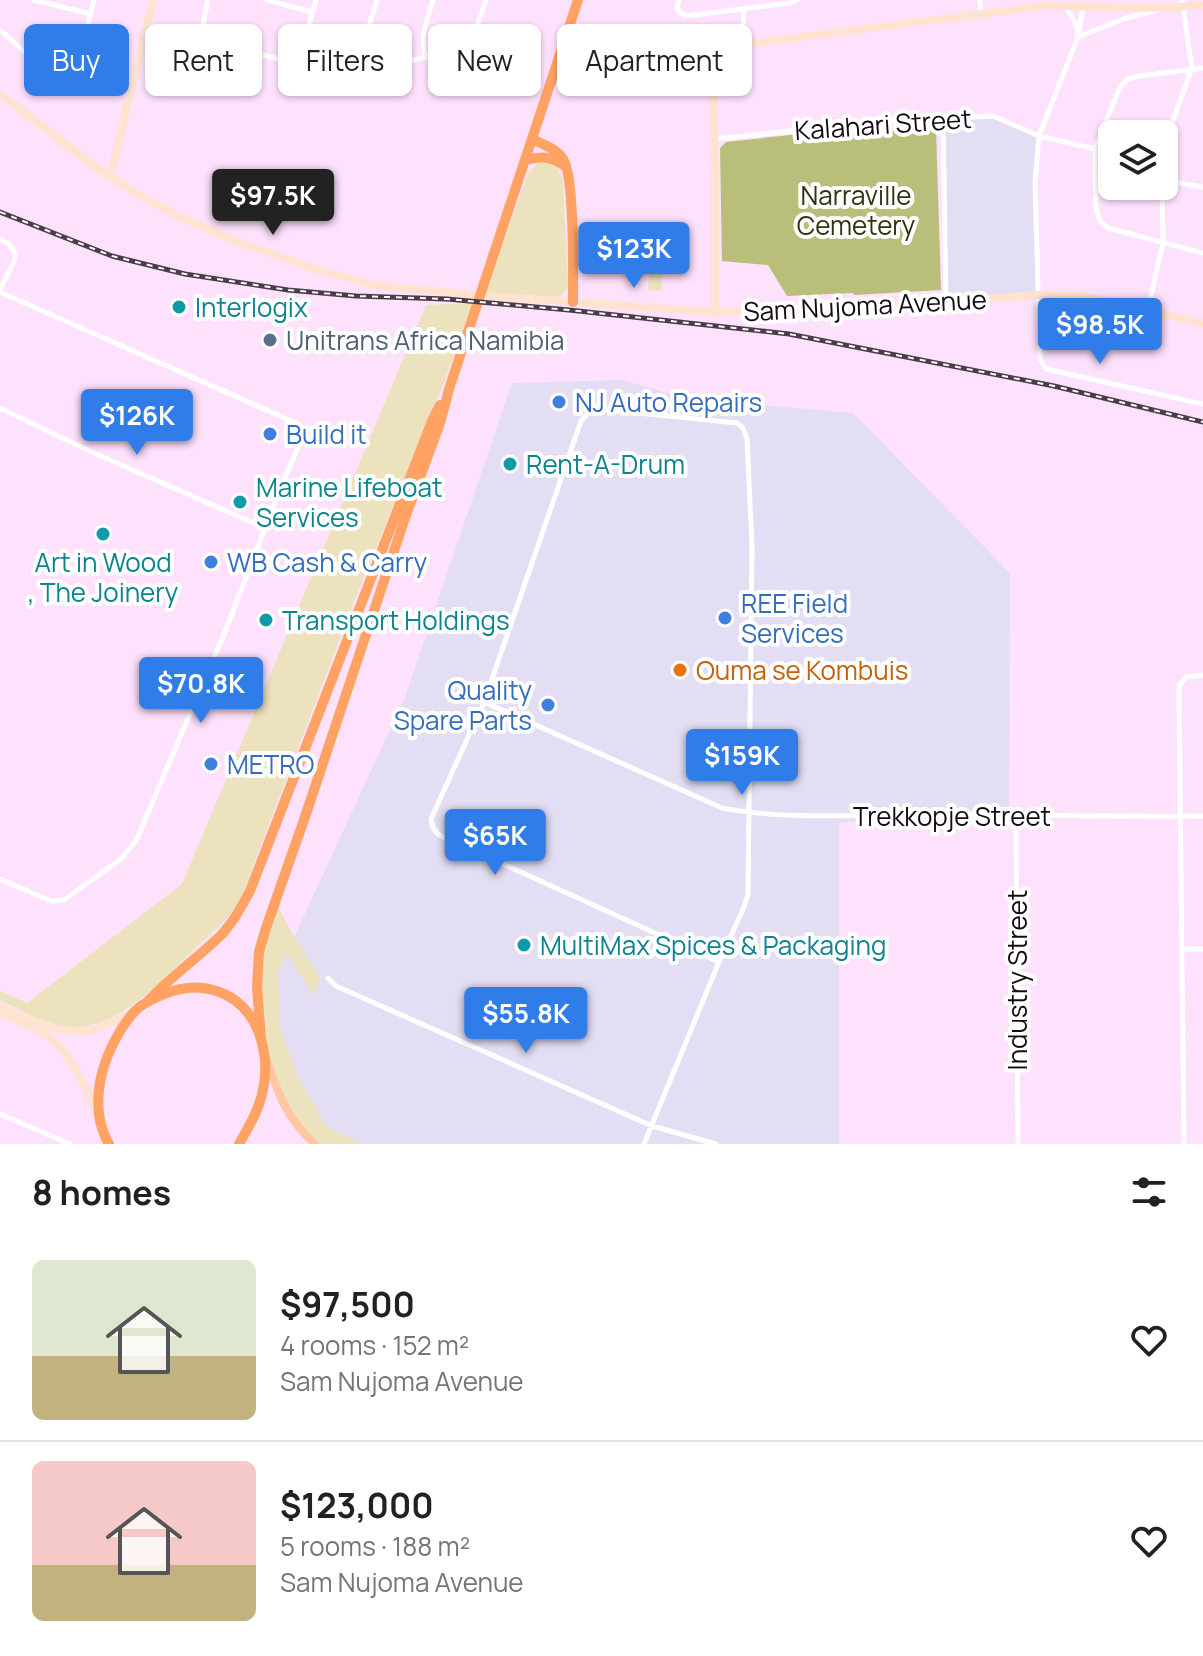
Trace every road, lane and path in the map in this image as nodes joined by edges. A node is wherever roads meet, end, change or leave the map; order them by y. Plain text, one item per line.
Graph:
1 (34, 0) edge
2 (94, 0) edge
3 (153, 0) edge
4 (208, 0) edge
5 (267, 0) edge
6 (316, 0) edge
7 (377, 0) edge
8 (433, 0) edge
9 (486, 0) edge
10 (580, 0) edge
11 (679, 0) edge
12 (797, 0) edge
13 (980, 0) edge
14 (1183, 4) edge
15 (1203, 5) edge
16 (1065, 6) junction
17 (1083, 6) junction
18 (1163, 8) junction
19 (744, 9) junction
20 (312, 12) junction
21 (91, 14) junction
22 (981, 14) junction
23 (146, 24) edge
24 (203, 24) edge
25 (309, 24) edge
26 (370, 24) edge
27 (744, 24) edge
28 (145, 29) edge
29 (0, 30) edge
30 (1078, 37) junction
31 (752, 43) edge
32 (426, 57) junction
33 (412, 61) edge
34 (1192, 68) junction
35 (1203, 68) edge
36 (0, 94) edge
37 (713, 96) edge
38 (943, 118) junction
39 (1173, 120) edge
40 (1039, 136) junction
41 (532, 139) junction
42 (714, 139) junction
43 (1095, 149) junction
44 (526, 160) junction
45 (567, 170) junction
46 (110, 177) junction
47 (1178, 183) edge
48 (1203, 187) edge
49 (1162, 200) edge
50 (0, 239) edge
51 (1163, 243) junction
52 (1203, 253) edge
53 (0, 291) edge
54 (1037, 295) junction
55 (573, 302) junction
56 (946, 302) junction
57 (1148, 309) junction
58 (715, 312) junction
59 (1203, 323) edge
60 (450, 386) junction
61 (1203, 404) edge
62 (0, 408) edge
63 (265, 528) junction
64 (1203, 675) edge
65 (484, 702) junction
66 (749, 813) junction
67 (1016, 816) junction
68 (1181, 816) junction
69 (1203, 816) edge
70 (0, 879) edge
71 (1182, 949) junction
72 (1203, 949) edge
73 (719, 962) junction
74 (328, 978) dead end
75 (147, 1002) junction
76 (0, 1006) edge
77 (137, 1009) junction
78 (0, 1013) edge
79 (261, 1039) junction
80 (266, 1056) junction
81 (0, 1114) edge
82 (98, 1114) junction
83 (652, 1126) junction
84 (101, 1132) junction
85 (70, 1144) edge
86 (101, 1144) edge
87 (109, 1144) edge
88 (239, 1144) edge
89 (315, 1144) edge
90 (644, 1144) edge
91 (716, 1144) edge
92 (1018, 1144) edge
93 (1184, 1144) edge

1 - 21 street
2 - 21 street
3 - 23 street
4 - 24 street
5 - 20 street
6 - 20 street
7 - 26 street
8 - 32 street
9 - 32 street
10 - 41 highway
11 - 19 street
12 - 19 street
13 - 22 street
14 - 15 street
14 - 18 street
14 - 34 street
16 - 17 street
16 - 22 street
16 - 30 street
17 - 18 street
17 - 30 street
18 - 30 street
19 - 27 street
20 - 25 street
21 - 29 street
22 - 31 street
28 - 46 street
30 - 40 street
32 - 33 street
34 - 35 street
34 - 39 street
34 - 43 street
36 - 46 street, Sam Nujoma Avenue
37 - 42 street
38 - 40 street, Kalahari Street
38 - 42 street, Kalahari Street
38 - 56 street
40 - 43 street, Kalahari Street
40 - 54 street
41 - 44 highway
41 - 45 highway
42 - 58 street
43 - 51 street
44 - 45 highway
44 - 60 highway
45 - 55 highway
46 - 55 street, Sam Nujoma Avenue
47 - 48 street
49 - 51 street
50 - 53 street
51 - 52 street
51 - 57 street
53 - 63 street
54 - 56 street, Sam Nujoma Avenue
54 - 57 street, Sam Nujoma Avenue
54 - 61 street
55 - 58 street, Sam Nujoma Avenue
56 - 58 street, Sam Nujoma Avenue
57 - 59 street, Sam Nujoma Avenue
60 - 75 highway
60 - 79 highway
62 - 63 street
63 - 70 street
64 - 68 street
65 - 66 street, Trekkopje Street
65 - 66 street
65 - 73 street
66 - 67 street, Trekkopje Street
66 - 73 street
67 - 68 street, Trekkopje Street
67 - 92 street, Industry Street
68 - 69 street, Trekkopje Street
68 - 71 street
71 - 72 street
71 - 93 street
73 - 83 street
74 - 83 street
75 - 77 highway
75 - 79 highway
76 - 77 street
77 - 82 highway
78 - 82 street
79 - 80 highway
80 - 88 highway
80 - 89 main road
81 - 85 street
82 - 84 highway
83 - 90 street
83 - 91 street
84 - 86 street
84 - 87 highway

